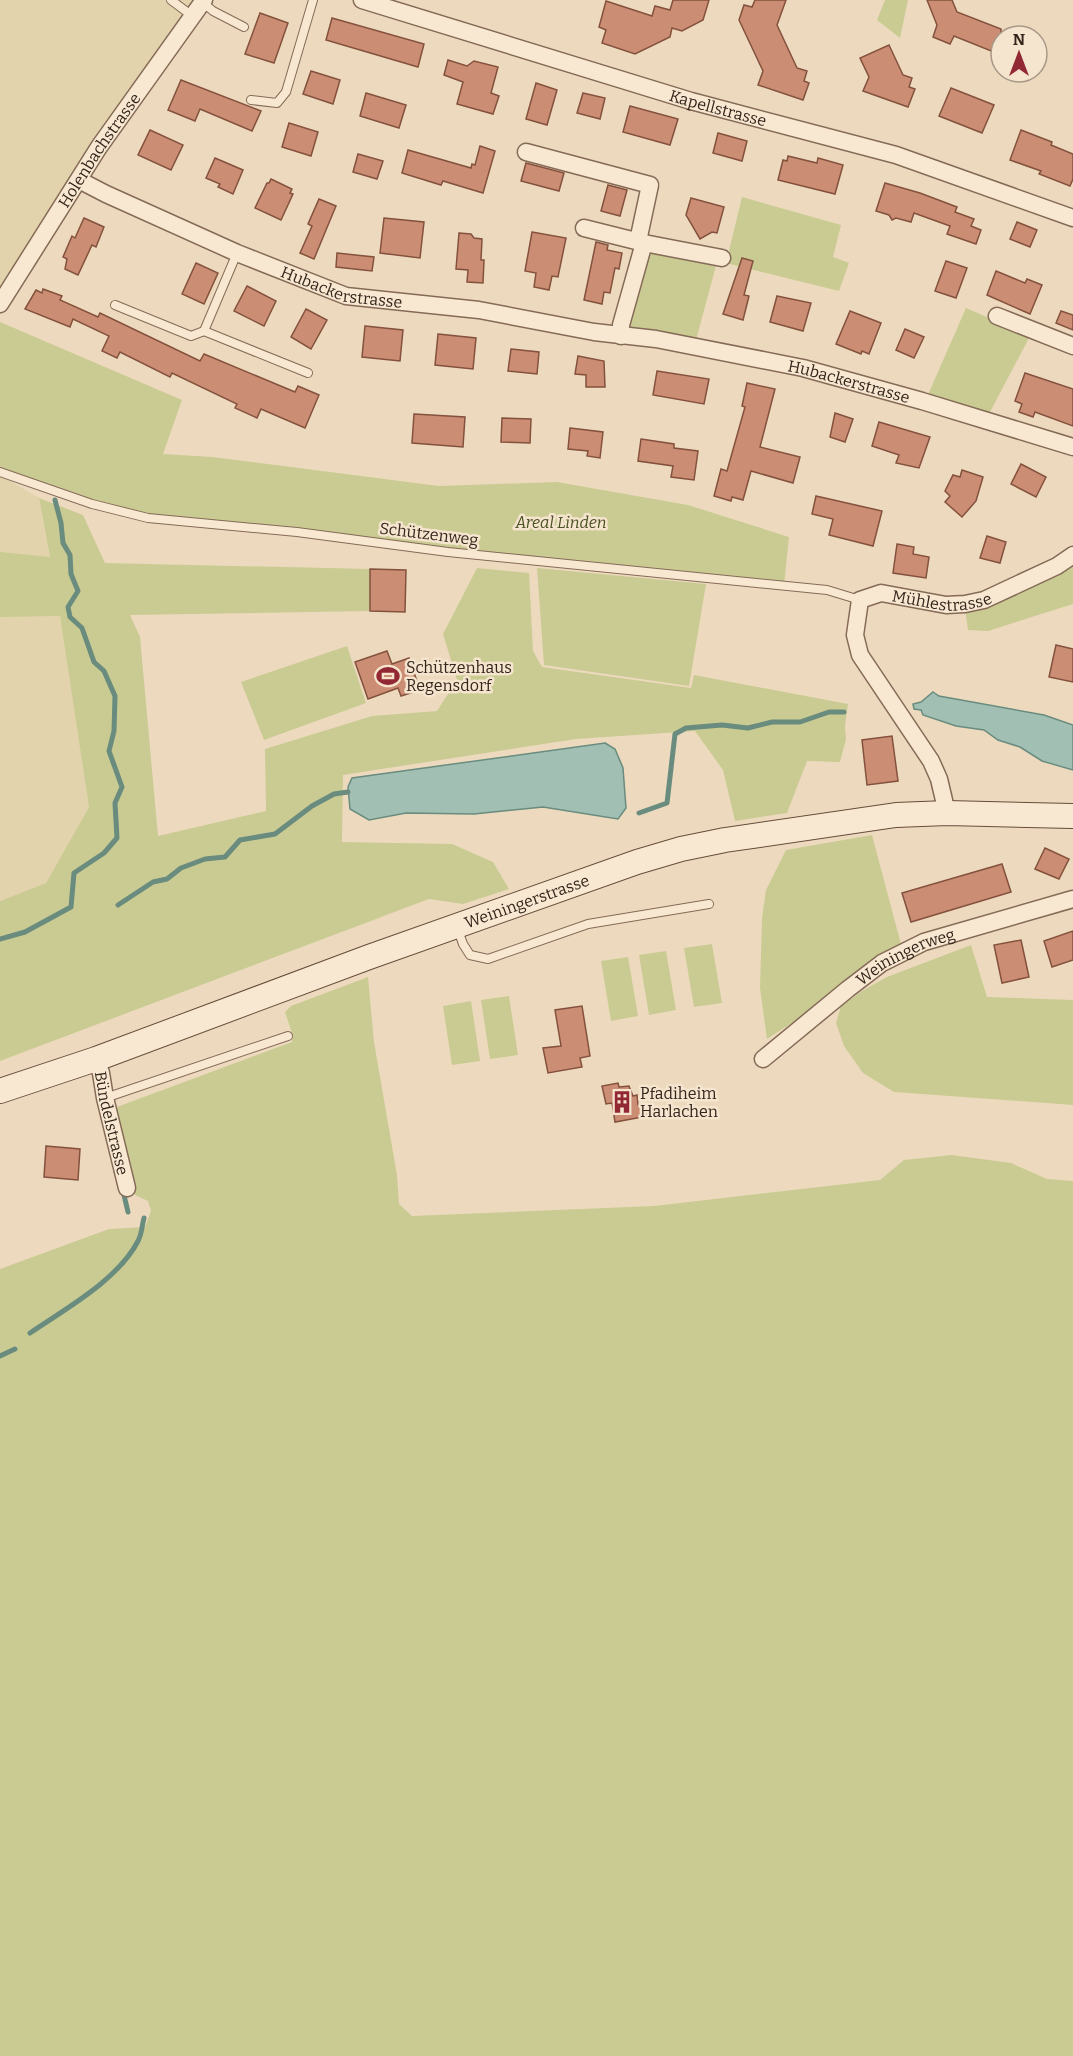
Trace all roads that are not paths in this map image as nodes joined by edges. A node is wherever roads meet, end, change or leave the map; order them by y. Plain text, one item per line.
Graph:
1 (171, 0) edge
2 (313, 0) edge
3 (362, 0) edge
4 (199, 6) edge
5 (244, 27) dead end
6 (251, 100) dead end
7 (526, 152) dead end
8 (79, 180) junction
9 (1073, 218) edge
10 (584, 228) dead end
11 (641, 242) junction
12 (237, 253) junction
13 (722, 258) dead end
14 (0, 304) edge
15 (115, 305) dead end
16 (997, 316) dead end
17 (204, 331) junction
18 (621, 336) junction
19 (1073, 346) edge
20 (308, 373) dead end
21 (1073, 447) edge
22 (0, 472) edge
23 (1073, 555) edge
24 (860, 600) junction
25 (947, 813) junction
26 (1073, 816) edge
27 (1073, 899) edge
28 (709, 904) dead end
29 (456, 927) junction
30 (288, 1036) dead end
31 (96, 1059) junction
32 (763, 1059) dead end
33 (0, 1091) edge
34 (105, 1098) junction
35 (128, 1188) dead end

1 - 4 lane
2 - 6 lane
3 - 9 street, Kapellstrasse
4 - 5 lane
4 - 8 street, Holenbachstrasse
7 - 11 street
8 - 12 street, Hubackerstrasse
8 - 14 street, Holenbachstrasse
10 - 11 street
11 - 13 street
11 - 18 street
12 - 17 lane
12 - 18 street, Hubackerstrasse
15 - 17 lane
16 - 19 street
17 - 20 lane
18 - 21 street, Hubackerstrasse
22 - 24 lane, Schützenweg
23 - 24 street, Mühlestrasse
24 - 25 street
25 - 26 street, Weiningerstrasse
25 - 29 street, Weiningerstrasse
27 - 32 street, Weiningerweg
28 - 29 lane
29 - 31 street, Weiningerstrasse
30 - 34 lane
31 - 33 street, Weiningerstrasse
31 - 34 street, Bündelstrasse
34 - 35 street, Bündelstrasse

